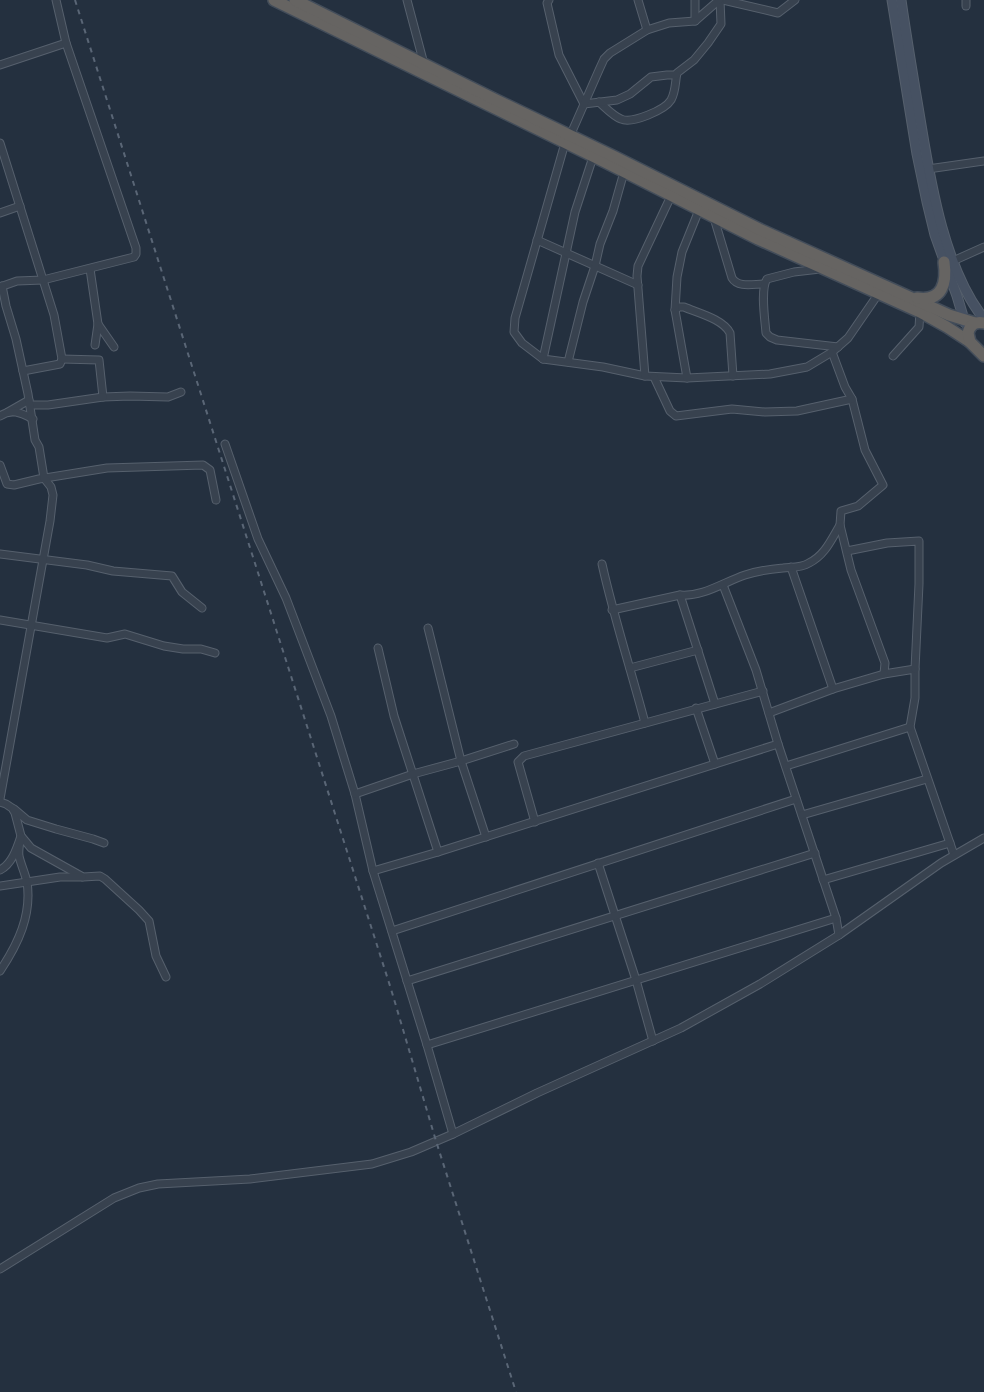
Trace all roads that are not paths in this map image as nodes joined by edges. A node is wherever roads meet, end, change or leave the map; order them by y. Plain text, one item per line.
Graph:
1 (56, 0) edge
2 (274, 0) edge
3 (295, 0) edge
4 (407, 0) edge
5 (549, 0) edge
6 (638, 0) edge
7 (695, 0) edge
8 (721, 0) edge
9 (795, 0) edge
10 (892, 0) edge
11 (901, 0) edge
12 (695, 21) junction
13 (647, 30) junction
14 (66, 43) junction
15 (424, 64) junction
16 (0, 65) edge
17 (676, 75) junction
18 (599, 102) junction
19 (584, 104) junction
20 (568, 139) junction
21 (0, 143) edge
22 (593, 157) junction
23 (984, 161) edge
24 (928, 169) junction
25 (624, 172) junction
26 (671, 196) junction
27 (20, 206) junction
28 (699, 210) junction
29 (0, 213) edge
30 (714, 218) junction
31 (537, 240) junction
32 (984, 247) edge
33 (566, 253) junction
34 (948, 261) junction
35 (596, 266) junction
36 (90, 268) junction
37 (823, 269) junction
38 (43, 280) junction
39 (764, 284) junction
40 (638, 285) junction
41 (1, 287) edge
42 (879, 293) junction
43 (903, 294) junction
44 (675, 310) junction
45 (920, 312) junction
46 (98, 324) junction
47 (976, 331) edge
48 (95, 345) dead end
49 (114, 346) dead end
50 (835, 350) junction
51 (893, 356) dead end
52 (984, 356) edge
53 (62, 359) junction
54 (543, 359) junction
55 (568, 362) junction
56 (23, 371) junction
57 (645, 376) junction
58 (654, 376) junction
59 (733, 376) junction
60 (686, 378) junction
61 (181, 392) dead end
62 (103, 398) junction
63 (852, 399) junction
64 (30, 403) junction
65 (4, 412) edge
66 (0, 416) edge
67 (32, 419) junction
68 (224, 444) dead end
69 (0, 465) edge
70 (44, 478) junction
71 (3, 484) edge
72 (216, 500) dead end
73 (840, 525) junction
74 (847, 552) junction
75 (0, 554) edge
76 (42, 560) junction
77 (602, 564) dead end
78 (791, 567) junction
79 (723, 585) junction
80 (680, 594) junction
81 (202, 608) dead end
82 (612, 610) junction
83 (0, 620) edge
84 (31, 624) junction
85 (428, 628) dead end
86 (378, 648) dead end
87 (698, 650) junction
88 (215, 653) dead end
89 (630, 668) junction
90 (915, 668) junction
91 (884, 674) junction
92 (833, 689) junction
93 (763, 691) junction
94 (715, 704) junction
95 (696, 708) junction
96 (769, 713) junction
97 (645, 723) junction
98 (910, 727) junction
99 (514, 744) dead end
100 (778, 744) junction
101 (461, 761) junction
102 (715, 764) junction
103 (786, 766) junction
104 (413, 774) junction
105 (927, 779) junction
106 (355, 794) junction
107 (796, 798) junction
108 (0, 801) edge
109 (12, 808) junction
110 (802, 816) junction
111 (535, 822) junction
112 (21, 836) junction
113 (486, 837) junction
114 (984, 838) edge
115 (104, 843) dead end
116 (950, 843) junction
117 (438, 852) junction
118 (814, 853) junction
119 (954, 855) junction
120 (598, 863) junction
121 (0, 870) edge
122 (373, 871) junction
123 (82, 877) junction
124 (824, 880) junction
125 (27, 882) junction
126 (0, 886) edge
127 (616, 915) junction
128 (836, 918) junction
129 (392, 931) junction
130 (839, 935) junction
131 (0, 971) edge
132 (166, 977) dead end
133 (636, 980) junction
134 (407, 981) junction
135 (653, 1041) junction
136 (427, 1046) junction
137 (453, 1134) junction
138 (0, 1270) edge

1 - 14 street
2 - 20 highway
3 - 15 highway
4 - 15 street
5 - 19 street
6 - 13 street
7 - 12 street
8 - 9 street
8 - 12 street
8 - 17 street
10 - 34 main road
11 - 24 main road
12 - 13 street
13 - 19 street
14 - 16 street
14 - 36 street
15 - 20 highway
17 - 18 street
17 - 18 street
18 - 19 street
19 - 20 street
20 - 22 highway
20 - 31 street
20 - 43 highway
21 - 27 street
22 - 25 highway
22 - 33 street
23 - 24 street
24 - 34 main road
25 - 26 highway
25 - 35 street
26 - 28 highway
26 - 40 street
27 - 29 street
27 - 38 street
28 - 30 highway
28 - 44 street
30 - 37 highway
30 - 39 street
31 - 33 street
31 - 54 street
32 - 34 street
33 - 35 street
33 - 54 street
34 - 43 highway
34 - 47 main road
34 - 47 main road
35 - 40 street
35 - 55 street
36 - 38 street
36 - 46 street
37 - 39 street
37 - 42 highway
38 - 41 street
38 - 53 street
39 - 50 street
40 - 57 street
41 - 56 street
42 - 45 highway
42 - 50 street
43 - 47 highway
44 - 59 street
44 - 60 street
45 - 47 highway
45 - 51 street
46 - 48 street
46 - 49 street
47 - 52 highway
50 - 59 street
50 - 63 street
53 - 56 street
53 - 62 street
54 - 55 street
55 - 57 street
56 - 64 street
57 - 58 street
58 - 60 street
58 - 63 street
59 - 60 street
61 - 62 street
62 - 64 street
63 - 73 street
64 - 65 street
64 - 67 street
65 - 66 street
65 - 67 street
67 - 70 street
68 - 106 street
69 - 71 street
70 - 71 street
70 - 72 street
70 - 76 street
73 - 74 street
73 - 78 street
74 - 90 street
74 - 91 street
75 - 76 street
76 - 81 street
76 - 84 street
77 - 82 street
78 - 79 street
78 - 92 street
79 - 80 street
79 - 93 street
80 - 82 street
80 - 87 street
82 - 89 street
83 - 84 street
84 - 88 street
84 - 108 street
85 - 101 street
86 - 104 street
87 - 89 street
87 - 94 street
89 - 97 street
90 - 91 street
90 - 98 street
91 - 92 street
92 - 96 street
93 - 94 street
93 - 96 street
94 - 95 street
95 - 97 street
95 - 102 street
96 - 100 street
97 - 111 street
98 - 103 street
98 - 105 street
99 - 101 street
100 - 102 street
100 - 103 street
101 - 104 street
101 - 113 street
102 - 111 street
103 - 107 street
104 - 106 street
104 - 117 street
105 - 110 street
105 - 116 street
106 - 122 street
107 - 110 street
107 - 120 street
108 - 109 street
109 - 112 street
109 - 115 street
110 - 118 street
111 - 113 street
112 - 121 street
112 - 123 street
112 - 125 street
113 - 117 street
114 - 119 street
116 - 119 street
116 - 124 street
117 - 122 street
118 - 124 street
118 - 127 street
119 - 130 street
120 - 127 street
120 - 129 street
122 - 129 street
123 - 125 street
123 - 132 street
124 - 128 street
125 - 126 street
125 - 131 street
127 - 133 street
127 - 134 street
128 - 130 street
128 - 133 street
129 - 134 street
130 - 135 street
133 - 135 street
133 - 136 street
134 - 136 street
135 - 137 street
136 - 137 street
137 - 138 street

